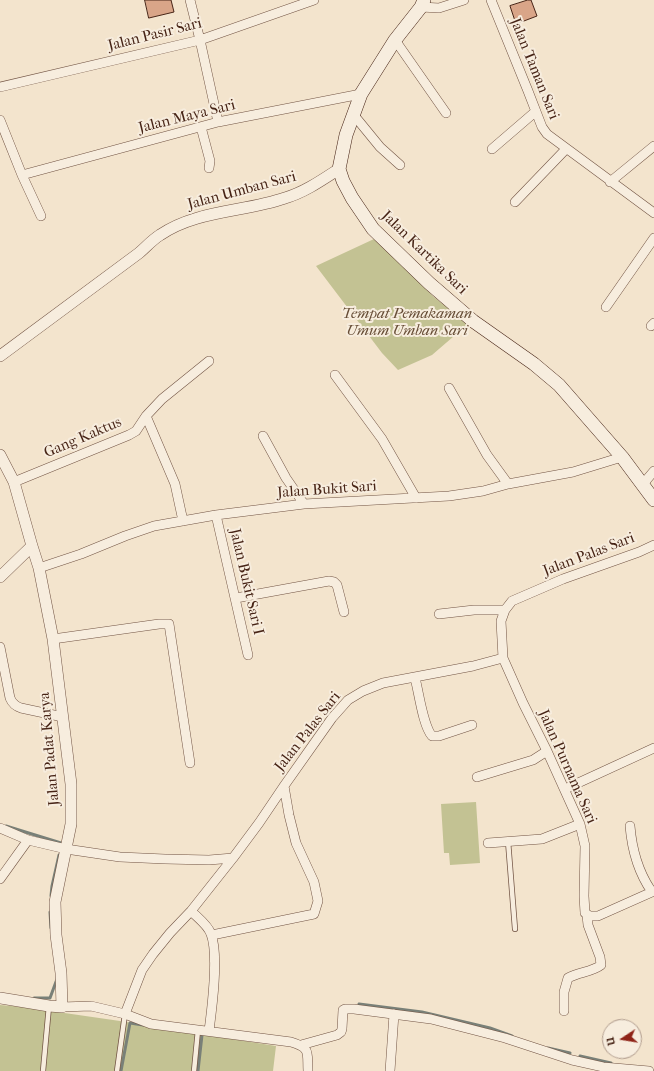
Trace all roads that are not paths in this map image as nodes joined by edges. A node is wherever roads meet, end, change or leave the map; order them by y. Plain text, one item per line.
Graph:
1 (190, 0) edge
2 (314, 0) edge
3 (464, 0) edge
4 (490, 0) edge
5 (422, 3) edge
6 (200, 40) junction
7 (395, 40) junction
8 (0, 86) edge
9 (361, 94) junction
10 (535, 112) junction
11 (446, 113) dead end
12 (353, 114) junction
13 (0, 120) edge
14 (218, 122) junction
15 (201, 127) junction
16 (492, 149) dead end
17 (566, 149) junction
18 (653, 150) edge
19 (400, 165) dead end
20 (210, 168) dead end
21 (339, 169) junction
22 (22, 176) junction
23 (610, 182) junction
24 (515, 202) dead end
25 (654, 213) edge
26 (41, 216) dead end
27 (654, 238) edge
28 (606, 308) dead end
29 (0, 356) edge
30 (209, 361) dead end
31 (335, 375) dead end
32 (448, 388) dead end
33 (146, 416) junction
34 (263, 436) dead end
35 (0, 455) edge
36 (622, 457) junction
37 (654, 471) edge
38 (14, 482) junction
39 (508, 484) junction
40 (643, 484) junction
41 (416, 498) junction
42 (654, 500) edge
43 (304, 504) junction
44 (216, 515) junction
45 (183, 521) junction
46 (654, 545) edge
47 (32, 546) junction
48 (39, 568) junction
49 (0, 577) edge
50 (236, 598) junction
51 (505, 610) junction
52 (344, 612) dead end
53 (439, 614) dead end
54 (53, 639) junction
55 (0, 647) edge
56 (248, 655) dead end
57 (502, 658) junction
58 (415, 678) junction
59 (63, 717) junction
60 (472, 725) dead end
61 (654, 748) edge
62 (547, 751) junction
63 (190, 763) dead end
64 (477, 777) dead end
65 (284, 786) junction
66 (565, 789) junction
67 (580, 824) junction
68 (630, 826) dead end
69 (0, 828) edge
70 (28, 840) junction
71 (508, 841) junction
72 (488, 843) dead end
73 (66, 848) junction
74 (233, 858) junction
75 (0, 879) edge
76 (653, 892) edge
77 (191, 910) junction
78 (587, 915) junction
79 (515, 929) dead end
80 (212, 935) junction
81 (0, 998) edge
82 (49, 1006) junction
83 (62, 1007) junction
84 (564, 1011) dead end
85 (125, 1014) junction
86 (394, 1014) junction
87 (198, 1030) junction
88 (209, 1031) junction
89 (301, 1045) junction
90 (43, 1071) edge
91 (117, 1071) edge
92 (194, 1071) edge
93 (308, 1071) edge
94 (390, 1071) edge
95 (649, 1071) edge

1 - 6 street
2 - 6 street, Jalan Pasir Sari
3 - 5 street
4 - 10 street, Jalan Taman Sari
5 - 7 main road
6 - 8 street, Jalan Pasir Sari
6 - 14 street
7 - 9 main road
7 - 11 street
9 - 12 main road
9 - 14 street, Jalan Maya Sari
10 - 16 street
10 - 17 street, Jalan Taman Sari
12 - 19 street
12 - 21 main road
13 - 22 street
14 - 15 street, Jalan Maya Sari
15 - 20 street
15 - 22 street, Jalan Maya Sari
17 - 23 street, Jalan Taman Sari
17 - 24 street
18 - 23 street
21 - 29 street, Jalan Umban Sari
21 - 36 main road, Jalan Kartika Sari
22 - 26 street
23 - 25 street, Jalan Taman Sari
27 - 28 street
30 - 33 street, Gang Kaktus
31 - 41 street
32 - 39 street
33 - 38 street, Gang Kaktus
33 - 45 street
34 - 43 street
35 - 38 street
36 - 39 street, Jalan Bukit Sari
36 - 40 main road, Jalan Kartika Sari
37 - 40 street
38 - 47 street
39 - 41 street, Jalan Bukit Sari
40 - 42 main road, Jalan Kartika Sari
41 - 43 street, Jalan Bukit Sari
43 - 44 street, Jalan Bukit Sari
44 - 45 street, Jalan Bukit Sari
44 - 50 street, Jalan Bukit Sari I
45 - 48 street, Jalan Bukit Sari
46 - 51 street, Jalan Palas Sari
47 - 48 street, Jalan Padat Karya
47 - 49 street
48 - 54 street, Jalan Padat Karya
50 - 52 street
50 - 56 street, Jalan Bukit Sari I
51 - 53 street
51 - 57 street
54 - 59 street, Jalan Padat Karya
54 - 63 street
55 - 59 street
57 - 58 street, Jalan Palas Sari
57 - 62 street, Jalan Purnama Sari
58 - 60 street
58 - 65 street, Jalan Palas Sari
59 - 73 street, Jalan Padat Karya
61 - 66 street
62 - 64 street
62 - 66 street, Jalan Purnama Sari
65 - 74 street, Jalan Palas Sari
65 - 80 street
66 - 67 street, Jalan Purnama Sari
67 - 71 street
67 - 78 street, Jalan Purnama Sari
68 - 76 street
69 - 70 street
70 - 73 street
70 - 75 street
71 - 72 street
71 - 79 lane
73 - 74 street
73 - 83 street, Jalan Padat Karya
74 - 77 street, Jalan Palas Sari
76 - 78 street
77 - 80 street
77 - 85 street, Jalan Palas Sari
78 - 84 street, Jalan Purnama Sari
80 - 88 street
81 - 82 street
82 - 83 street
82 - 90 lane
83 - 85 street
85 - 87 street
85 - 91 lane
86 - 89 street
86 - 94 street
86 - 95 street
87 - 88 street
87 - 92 lane
88 - 89 street
89 - 93 street

